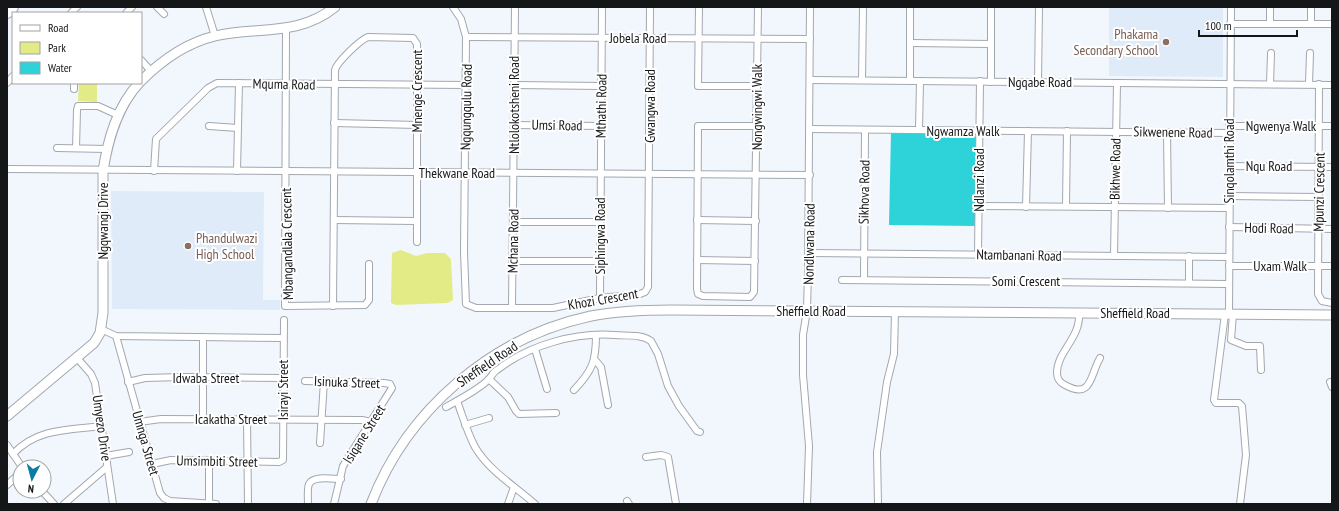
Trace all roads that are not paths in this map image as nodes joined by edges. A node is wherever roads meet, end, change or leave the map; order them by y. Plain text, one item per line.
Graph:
1 (12, 7) edge
2 (157, 7) edge
3 (206, 7) edge
4 (334, 7) edge
5 (452, 7) edge
6 (515, 7) edge
7 (602, 7) edge
8 (650, 7) edge
9 (699, 7) edge
10 (758, 7) edge
11 (810, 7) edge
12 (863, 7) edge
13 (910, 7) edge
14 (991, 7) edge
15 (1038, 7) edge
16 (1231, 7) edge
17 (1270, 7) edge
18 (1311, 7) edge
19 (7, 12) edge
20 (164, 14) dead end
21 (1270, 23) junction
22 (1230, 24) junction
23 (1312, 24) junction
24 (1332, 24) edge
25 (286, 29) junction
26 (215, 36) junction
27 (514, 37) junction
28 (466, 38) junction
29 (602, 38) junction
30 (650, 38) junction
31 (698, 39) junction
32 (757, 39) junction
33 (810, 39) junction
34 (910, 43) junction
35 (991, 44) junction
36 (1271, 53) dead end
37 (1310, 53) dead end
38 (142, 61) edge
39 (151, 71) junction
40 (142, 80) edge
41 (810, 80) junction
42 (862, 80) junction
43 (910, 81) junction
44 (920, 81) junction
45 (980, 82) junction
46 (991, 82) junction
47 (1038, 82) junction
48 (239, 83) junction
49 (1117, 83) junction
50 (139, 84) edge
51 (287, 84) junction
52 (334, 84) junction
53 (1230, 84) junction
54 (1270, 84) junction
55 (1309, 84) junction
56 (1319, 84) junction
57 (418, 85) junction
58 (466, 85) junction
59 (514, 85) junction
60 (1332, 85) edge
61 (602, 86) junction
62 (757, 86) junction
63 (118, 115) junction
64 (334, 123) junction
65 (418, 125) junction
66 (514, 125) junction
67 (209, 126) dead end
68 (601, 126) junction
69 (756, 126) junction
70 (1229, 126) junction
71 (1319, 126) junction
72 (1332, 126) edge
73 (238, 128) junction
74 (809, 129) junction
75 (865, 130) junction
76 (919, 130) junction
77 (980, 131) junction
78 (1028, 131) junction
79 (1067, 131) junction
80 (1116, 132) junction
81 (1167, 133) junction
82 (1229, 133) junction
83 (57, 148) dead end
84 (76, 148) junction
85 (107, 149) junction
86 (1229, 166) junction
87 (1319, 167) junction
88 (1332, 167) edge
89 (7, 169) edge
90 (103, 171) junction
91 (154, 171) junction
92 (238, 172) junction
93 (286, 172) junction
94 (334, 172) junction
95 (417, 173) junction
96 (465, 173) junction
97 (513, 173) junction
98 (601, 174) junction
99 (649, 174) junction
100 (697, 175) junction
101 (756, 175) junction
102 (810, 175) junction
103 (1229, 196) junction
104 (1318, 197) junction
105 (979, 206) junction
106 (1066, 206) junction
107 (1026, 207) junction
108 (1115, 208) junction
109 (1168, 208) junction
110 (1229, 208) junction
111 (334, 220) junction
112 (416, 220) junction
113 (697, 220) junction
114 (756, 221) junction
115 (513, 222) junction
116 (600, 222) junction
117 (1229, 228) junction
118 (1318, 229) junction
119 (1332, 229) edge
120 (417, 242) dead end
121 (809, 253) junction
122 (864, 254) junction
123 (978, 254) junction
124 (1114, 256) junction
125 (1189, 256) junction
126 (1229, 257) junction
127 (697, 260) junction
128 (512, 261) junction
129 (600, 261) junction
130 (755, 261) junction
131 (369, 264) dead end
132 (1229, 266) junction
133 (1318, 266) junction
134 (1332, 266) edge
135 (842, 280) dead end
136 (864, 280) junction
137 (1189, 283) junction
138 (1228, 284) junction
139 (600, 298) junction
140 (1332, 303) edge
141 (333, 306) junction
142 (468, 306) joint
143 (512, 308) junction
144 (808, 310) junction
145 (895, 311) junction
146 (1079, 313) junction
147 (1229, 314) junction
148 (1332, 315) edge
149 (284, 320) dead end
150 (101, 329) junction
151 (596, 335) junction
152 (116, 336) junction
153 (203, 337) junction
154 (284, 338) junction
155 (535, 349) junction
156 (77, 358) junction
157 (1100, 358) dead end
158 (595, 360) junction
159 (1260, 370) dead end
160 (202, 377) junction
161 (283, 378) junction
162 (489, 379) junction
163 (305, 381) dead end
164 (324, 381) junction
165 (128, 382) junction
166 (390, 384) joint
167 (547, 389) dead end
168 (574, 390) dead end
169 (457, 401) junction
170 (608, 405) dead end
171 (446, 407) dead end
172 (556, 413) dead end
173 (7, 416) edge
174 (489, 418) dead end
175 (203, 419) junction
176 (247, 419) junction
177 (283, 419) junction
178 (323, 420) junction
179 (139, 422) junction
180 (371, 422) junction
181 (465, 424) junction
182 (102, 426) junction
183 (700, 432) dead end
184 (320, 443) dead end
185 (7, 445) edge
186 (129, 452) dead end
187 (13, 454) junction
188 (106, 456) junction
189 (646, 457) dead end
190 (16, 459) edge
191 (209, 460) junction
192 (283, 460) joint
193 (248, 461) junction
194 (152, 464) junction
195 (107, 467) junction
196 (341, 479) junction
197 (514, 486) junction
198 (64, 504) edge
199 (113, 504) edge
200 (209, 504) edge
201 (216, 504) edge
202 (248, 504) edge
203 (308, 504) edge
204 (334, 504) edge
205 (371, 504) edge
206 (508, 504) edge
207 (535, 504) edge
208 (676, 504) edge
209 (807, 504) edge
210 (878, 504) edge
211 (1240, 504) edge

1 - 19 highway
2 - 20 street
3 - 26 street
4 - 25 street, Ngqwangi Drive
5 - 28 street, Ngqungqulu Road
6 - 27 street, Ntlolokotsheni Road
7 - 29 street, Mthathi Road
8 - 30 street, Gwangwa Road
9 - 31 street
10 - 32 street, Nongwingwi Walk
11 - 33 street, Nondlwana Road
12 - 42 street
13 - 34 street
14 - 35 street
15 - 47 street
16 - 22 street, Sinqolamthi Road
17 - 21 street
18 - 23 street
21 - 22 street
21 - 23 street
22 - 53 street, Sinqolamthi Road
23 - 24 street
25 - 26 street, Ngqwangi Drive
25 - 51 street
26 - 39 street, Ngqwangi Drive
27 - 28 street, Jobela Road
27 - 29 street, Jobela Road
27 - 59 street, Ntlolokotsheni Road
28 - 58 street, Ngqungqulu Road
29 - 30 street, Jobela Road
29 - 61 street, Mthathi Road
30 - 31 street, Jobela Road
30 - 99 street, Gwangwa Road
31 - 32 street, Jobela Road
31 - 62 street
32 - 33 street, Jobela Road
32 - 62 street, Nongwingwi Walk
33 - 41 street, Nondlwana Road
34 - 35 street
34 - 43 street
35 - 46 street
36 - 54 street
37 - 55 street
38 - 39 street
39 - 40 street, Ngqwangi Drive
41 - 42 street, Ngqabe Road
41 - 74 street, Nondlwana Road
42 - 43 street, Ngqabe Road
43 - 44 street, Ngqabe Road
44 - 45 street, Ngqabe Road
44 - 76 street
45 - 46 street, Ngqabe Road
45 - 77 street, Ndlanzi Road
46 - 47 street, Ngqabe Road
47 - 49 street, Ngqabe Road
48 - 51 street, Mquma Road
48 - 73 street
48 - 91 street, Mquma Road
49 - 53 street, Ngqabe Road
49 - 80 street, Bikhwe Road
50 - 63 street, Ngqwangi Drive
51 - 52 street, Mquma Road
51 - 93 street
52 - 57 street, Mquma Road
52 - 57 street, Mnenge Crescent
52 - 64 street, Mnenge Crescent
53 - 54 street, Ngqabe Road
53 - 70 street, Sinqolamthi Road
54 - 55 street, Ngqabe Road
55 - 56 street, Ngqabe Road
56 - 60 street, Ngqabe Road
56 - 71 street, Mpunzi Crescent
57 - 58 street, Mquma Road
57 - 65 street, Mnenge Crescent
58 - 96 street, Ngqungqulu Road
59 - 61 street
59 - 66 street, Ntlolokotsheni Road
61 - 68 street, Mthathi Road
62 - 69 street, Nongwingwi Walk
63 - 84 street
63 - 85 street, Ngqwangi Drive
64 - 65 street
64 - 94 street, Mnenge Crescent
65 - 95 street, Mnenge Crescent
66 - 68 street, Umsi Road
66 - 97 street, Ntlolokotsheni Road
67 - 73 street
68 - 98 street, Mthathi Road
69 - 100 street
69 - 101 street, Nongwingwi Walk
70 - 71 street, Ngwenya Walk
70 - 82 street, Sinqolamthi Road
71 - 72 street, Ngwenya Walk
71 - 87 street, Mpunzi Crescent
73 - 92 street
74 - 75 street, Ngwamza Walk
74 - 102 street, Nondlwana Road
75 - 76 street, Ngwamza Walk
75 - 122 street, Sikhova Road
76 - 77 street, Ngwamza Walk
77 - 78 street, Ngwamza Walk
77 - 105 street, Ndlanzi Road
78 - 79 street, Ngwamza Walk
78 - 107 street
79 - 80 street, Ngwamza Walk
79 - 106 street
80 - 81 street, Sikwenene Road
80 - 108 street, Bikhwe Road
81 - 82 street, Sikwenene Road
81 - 109 street
82 - 86 street, Sinqolamthi Road
83 - 84 street
84 - 85 street
85 - 90 street, Ngqwangi Drive
86 - 87 street, Nqu Road
86 - 103 street, Sinqolamthi Road
87 - 88 street, Nqu Road
87 - 104 street, Mpunzi Crescent
89 - 90 street, Thekwane Road
90 - 91 street, Thekwane Road
90 - 150 street, Ngqwangi Drive
91 - 92 street, Thekwane Road
92 - 93 street, Thekwane Road
93 - 94 street, Thekwane Road
93 - 141 street, Mbangandlala Crescent
94 - 95 street, Thekwane Road
94 - 111 street
95 - 96 street, Thekwane Road
95 - 112 street, Mnenge Crescent
96 - 97 street, Thekwane Road
96 - 142 street, Ngqungqulu Road
97 - 98 street, Thekwane Road
97 - 115 street, Mchana Road
98 - 99 street, Thekwane Road
98 - 116 street, Siphingwa Road
99 - 100 street, Thekwane Road
99 - 139 street, Khozi Crescent
100 - 101 street, Thekwane Road
100 - 113 street
101 - 102 street, Thekwane Road
101 - 114 street, Nongwingwi Walk
102 - 121 street, Nondlwana Road
103 - 104 street
103 - 110 street, Sinqolamthi Road
104 - 118 street, Mpunzi Crescent
105 - 107 street
105 - 123 street, Ndlanzi Road
106 - 107 street
106 - 108 street
108 - 109 street
108 - 124 street, Bikhwe Road
109 - 110 street
110 - 117 street, Sinqolamthi Road
111 - 112 street
111 - 141 street
112 - 120 street, Mnenge Crescent
113 - 114 street
113 - 127 street
114 - 130 street, Nongwingwi Walk
115 - 116 street
115 - 128 street, Mchana Road
116 - 129 street, Siphingwa Road
117 - 118 street, Hodi Road
117 - 126 street, Sinqolamthi Road
118 - 119 street, Hodi Road
118 - 133 street, Mpunzi Crescent
121 - 122 street, Ntambanani Road
121 - 144 street, Nondlwana Road
122 - 123 street, Ntambanani Road
122 - 136 street
123 - 124 street, Ntambanani Road
124 - 125 street, Ntambanani Road
125 - 126 street, Ntambanani Road
125 - 137 street
126 - 132 street, Sinqolamthi Road
127 - 130 street
127 - 130 street, Nongwingwi Walk
128 - 129 street
128 - 143 street, Mchana Road
129 - 139 street, Siphingwa Road
131 - 141 street
132 - 133 street, Uxam Walk
132 - 138 street, Sinqolamthi Road
133 - 134 street, Uxam Walk
133 - 140 street, Mpunzi Crescent
135 - 136 street, Somi Crescent
136 - 137 street, Somi Crescent
137 - 138 street, Somi Crescent
138 - 147 street, Sinqolamthi Road
139 - 143 street, Khozi Crescent
142 - 143 street, Khozi Crescent
144 - 145 street, Sheffield Road
144 - 205 street, Sheffield Road
144 - 209 street, Nondlwana Road
145 - 146 street, Sheffield Road
145 - 210 street
146 - 147 street, Sheffield Road
146 - 157 street
147 - 148 street, Sheffield Road
147 - 159 street
147 - 211 street, Sinqolamthi Road
149 - 154 street, Isirayi Street
150 - 152 street
150 - 156 street, Ngqwangi Drive
151 - 155 street
151 - 158 street
151 - 183 street
152 - 153 street
152 - 165 street, Umnga Street
153 - 154 street
153 - 160 street
154 - 161 street, Isirayi Street
155 - 162 street
155 - 167 street
156 - 173 street, Ngqwangi Drive
156 - 182 street, Umyezo Drive
158 - 168 street
158 - 170 street
160 - 161 street, Idwaba Street
160 - 165 street, Idwaba Street
160 - 175 street
161 - 177 street, Isirayi Street
162 - 169 street
162 - 172 street
163 - 164 street, Isinuka Street
164 - 166 street, Isinuka Street
164 - 178 street
165 - 179 street, Umnga Street
166 - 180 street, Isiqane Street
169 - 171 street
169 - 181 street
174 - 181 street
175 - 176 street, Icakatha Street
175 - 179 street, Icakatha Street
176 - 177 street, Icakatha Street
176 - 193 street
177 - 178 street, Icakatha Street
177 - 192 street, Isirayi Street
178 - 180 street, Icakatha Street
178 - 184 street
179 - 194 street, Umnga Street
180 - 196 street, Isiqane Street
181 - 197 street
182 - 187 street
182 - 188 street, Umyezo Drive
185 - 187 street
186 - 188 street
187 - 190 street
188 - 195 street, Umyezo Drive
189 - 208 street
191 - 193 street, Umsimbiti Street
191 - 194 street, Umsimbiti Street
191 - 200 street
192 - 193 street, Umsimbiti Street
193 - 202 street
194 - 200 street, Umnga Street
195 - 198 street
195 - 199 street, Umyezo Drive
196 - 203 street, Isiqane Street
196 - 204 street
197 - 206 street
197 - 207 street
200 - 201 street, Umnga Street

